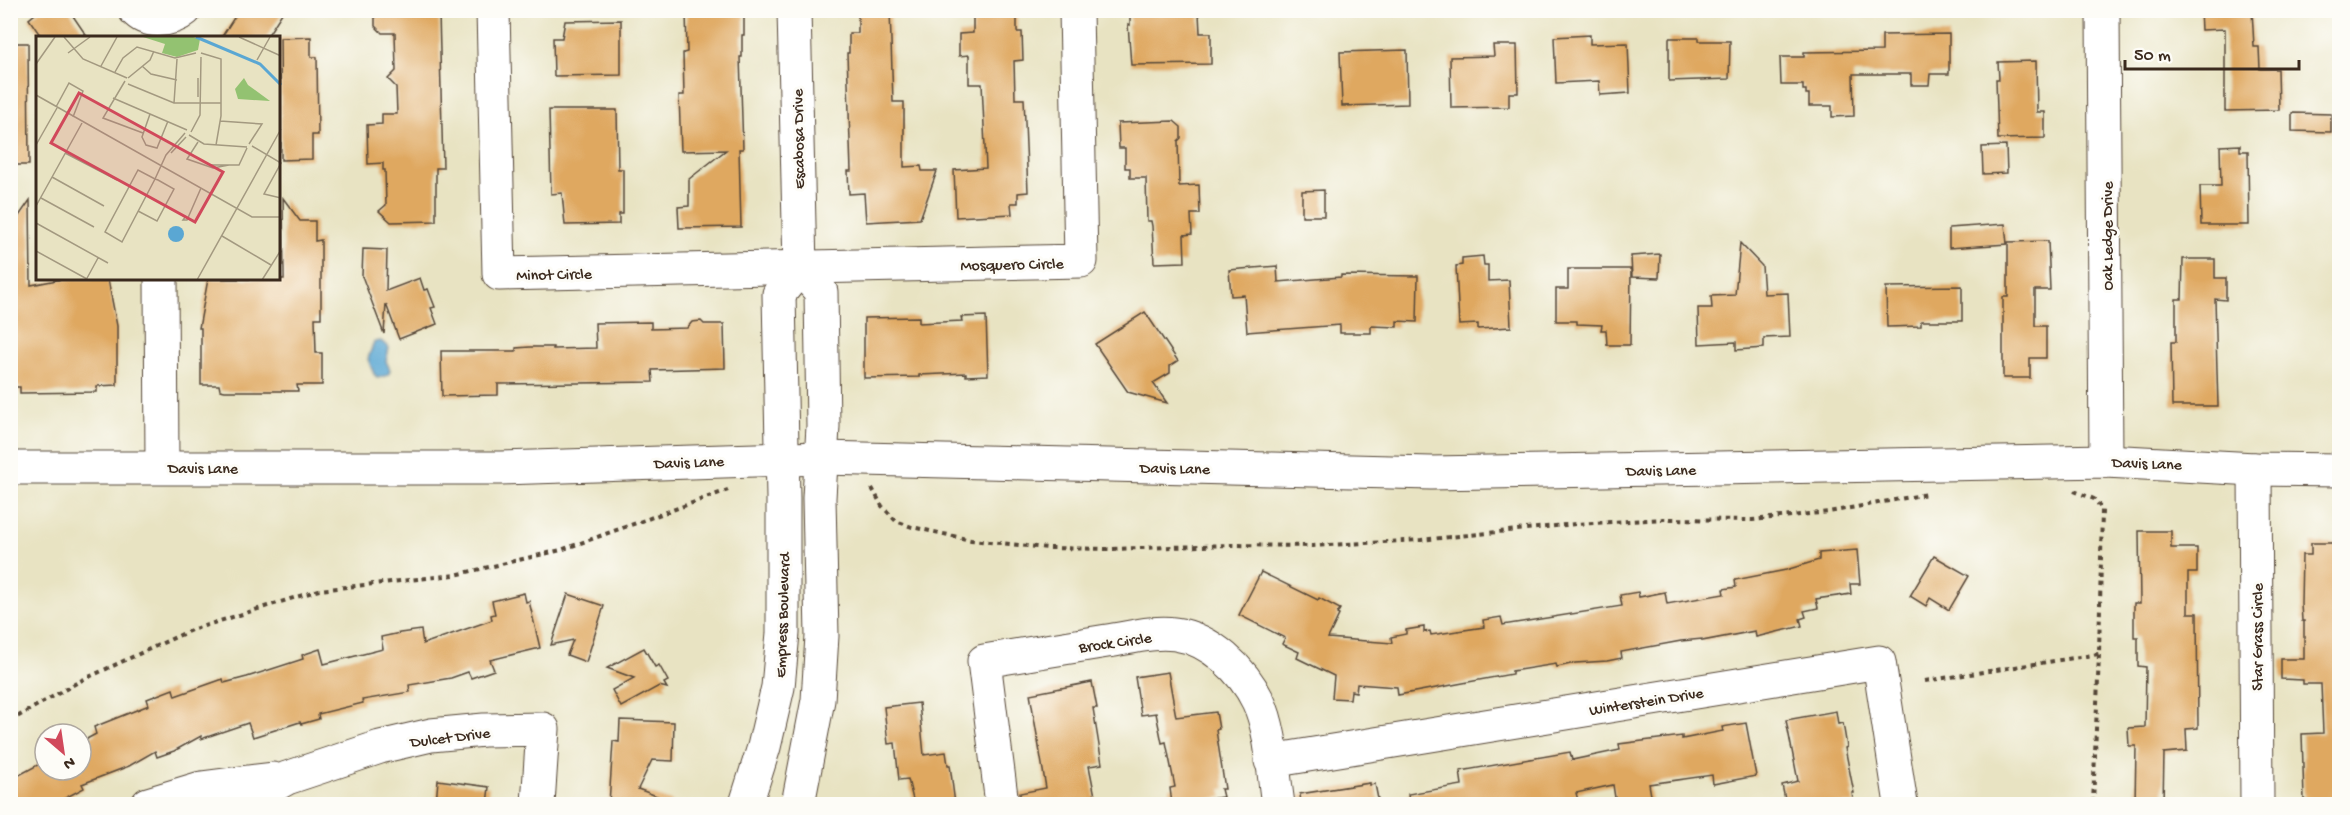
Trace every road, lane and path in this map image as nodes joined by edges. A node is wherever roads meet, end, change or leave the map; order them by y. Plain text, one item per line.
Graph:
1 (493, 10) edge
2 (794, 10) edge
3 (1076, 10) edge
4 (2103, 10) edge
5 (800, 268) junction
6 (161, 280) edge
7 (783, 458) junction
8 (823, 458) junction
9 (2106, 461) junction
10 (162, 467) junction
11 (10, 468) edge
12 (2255, 469) junction
13 (2340, 470) edge
14 (869, 485) dead end
15 (736, 488) dead end
16 (2067, 490) dead end
17 (1932, 493) dead end
18 (2099, 654) junction
19 (1925, 681) dead end
20 (10, 721) edge
21 (1271, 761) junction
22 (286, 778) junction
23 (148, 804) edge
24 (240, 804) edge
25 (538, 804) edge
26 (747, 804) edge
27 (798, 804) edge
28 (1002, 804) edge
29 (1278, 804) edge
30 (1901, 804) edge
31 (2093, 804) edge
32 (2258, 804) edge

1 - 5 street, Minot Circle
2 - 5 street, Escabosa Drive
3 - 5 street, Mosquero Circle
4 - 9 street, Oak Ledge Drive
5 - 7 street
5 - 8 street
6 - 10 street
7 - 8 street, Davis Lane
7 - 10 street, Davis Lane
7 - 26 street, Empress Boulevard
8 - 9 street, Davis Lane
8 - 27 street
9 - 12 street, Davis Lane
10 - 11 street, Davis Lane
12 - 13 street, Davis Lane
12 - 32 street, Star Grass Circle
14 - 17 path
15 - 20 path
16 - 18 path
18 - 19 path
18 - 31 path
21 - 28 street, Brock Circle
21 - 29 street, Brock Circle
21 - 30 street, Winterstein Drive
22 - 23 street, Dulcet Drive
22 - 24 street, Dulcet Drive
22 - 25 street, Dulcet Drive

